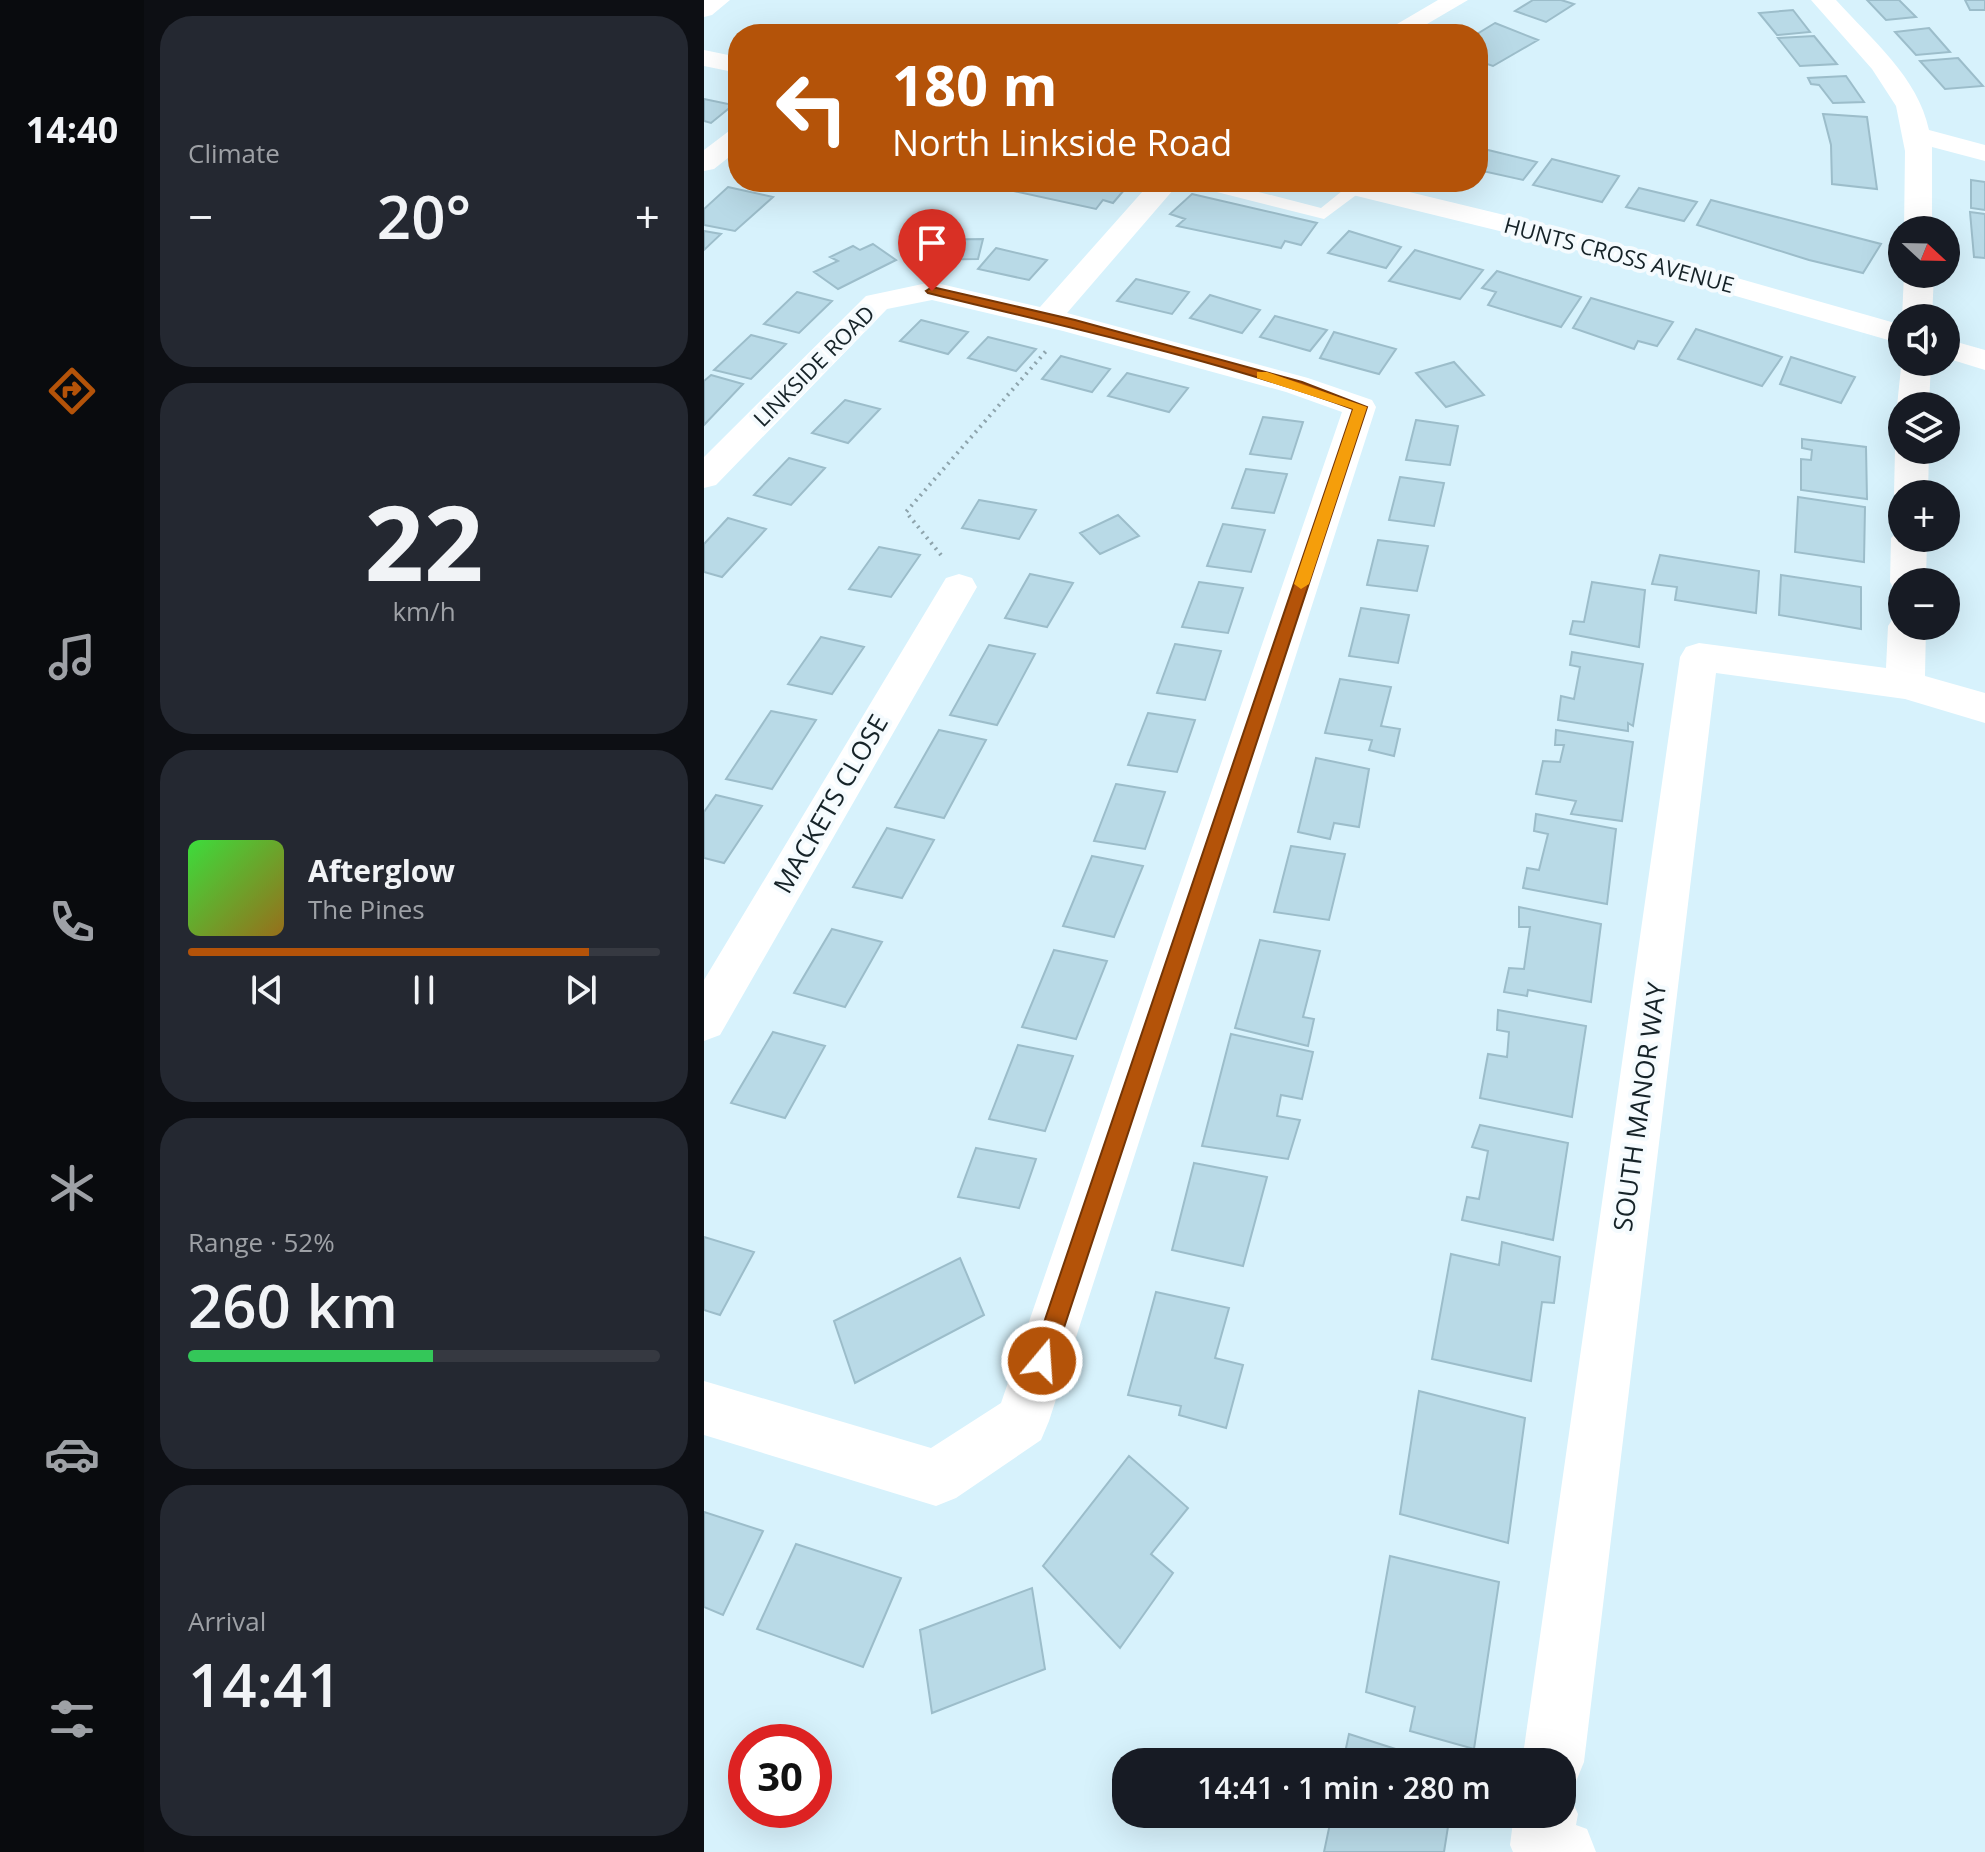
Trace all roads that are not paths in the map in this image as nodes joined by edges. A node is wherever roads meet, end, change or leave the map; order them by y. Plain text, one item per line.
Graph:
1 (718, 0) edge
2 (1823, 0) edge
3 (1445, 2) edge
4 (704, 10) edge
5 (1409, 24) edge
6 (704, 58) edge
7 (728, 63) edge
8 (1916, 135) junction
9 (728, 145) edge
10 (1985, 153) edge
11 (704, 163) edge
12 (1158, 192) edge
13 (1238, 192) edge
14 (1341, 192) edge
15 (1375, 192) edge
16 (1918, 216) edge
17 (1058, 320) junction
18 (1888, 331) edge
19 (1960, 352) edge
20 (1985, 360) edge
21 (704, 477) edge
22 (959, 587) road end
23 (1907, 640) edge
24 (1905, 685) junction
25 (1985, 708) edge
26 (704, 1021) edge
27 (704, 1408) edge
28 (1555, 1748) edge
29 (1544, 1828) edge
30 (1564, 1852) edge

1 - 4 street
2 - 8 street
3 - 5 street
6 - 7 street
8 - 10 street
8 - 16 street
9 - 11 street
12 - 17 street
13 - 14 lane
15 - 18 street, HUNTS CROSS AVENUE
17 - 21 street, LINKSIDE ROAD
17 - 27 street, LINKSIDE ROAD
19 - 20 street
22 - 26 street, MACKETS CLOSE
23 - 24 street
24 - 25 street
24 - 28 street, SOUTH MANOR WAY
29 - 30 street

